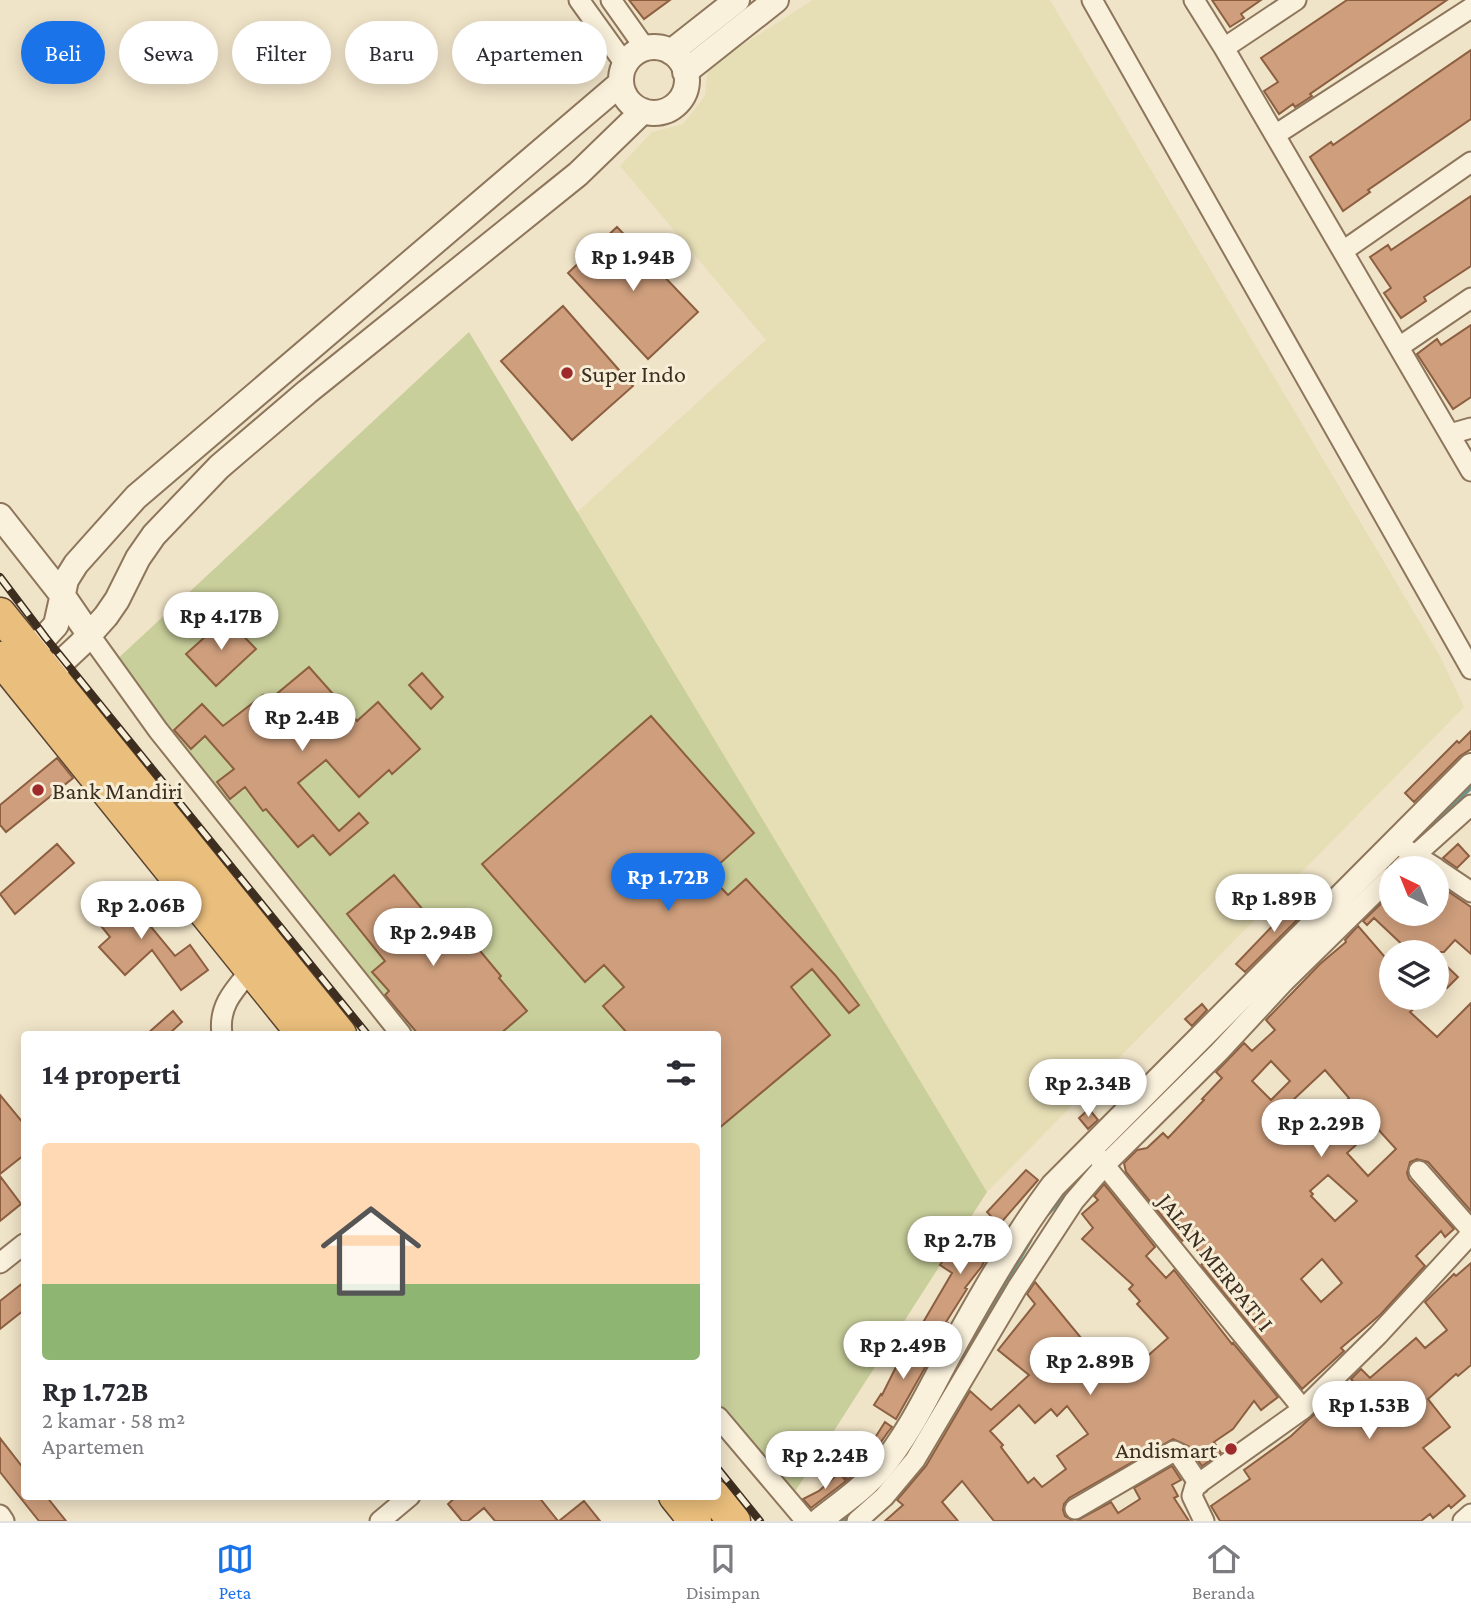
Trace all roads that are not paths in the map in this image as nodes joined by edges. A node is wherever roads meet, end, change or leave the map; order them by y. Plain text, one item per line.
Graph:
1 (579, 0) edge
2 (611, 0) edge
3 (737, 0) edge
4 (776, 0) edge
5 (1092, 0) edge
6 (1194, 0) edge
7 (1296, 0) edge
8 (1471, 8) edge
9 (645, 48) junction
10 (1224, 48) junction
11 (678, 62) junction
12 (623, 73) junction
13 (643, 111) junction
14 (1275, 135) junction
15 (1471, 162) edge
16 (1343, 251) junction
17 (1471, 298) edge
18 (1399, 347) junction
19 (1471, 428) edge
20 (1450, 434) junction
21 (1466, 447) edge
22 (1471, 471) edge
23 (0, 516) edge
24 (63, 596) junction
25 (0, 614) edge
26 (89, 634) junction
27 (1471, 669) edge
28 (24, 670) edge
29 (1471, 766) edge
30 (1471, 805) edge
31 (1405, 852) edge
32 (1449, 877) edge
33 (1379, 889) edge
34 (1471, 892) edge
35 (251, 971) junction
36 (222, 1031) edge
37 (301, 1031) edge
38 (337, 1031) edge
39 (399, 1031) edge
40 (1097, 1156) junction
41 (1419, 1171) dead end
42 (1471, 1232) edge
43 (21, 1246) edge
44 (0, 1263) edge
45 (1303, 1409) junction
46 (721, 1420) edge
47 (1199, 1483) junction
48 (405, 1500) edge
49 (678, 1500) edge
50 (717, 1500) edge
51 (1075, 1509) dead end
52 (1471, 1514) edge
53 (0, 1515) edge
54 (840, 1516) edge
55 (4, 1521) edge
56 (380, 1521) edge
57 (695, 1521) edge
58 (734, 1521) edge
59 (806, 1521) edge
60 (1204, 1521) edge
61 (1463, 1521) edge

1 - 12 street
2 - 9 street
3 - 11 street
4 - 11 street
5 - 27 street
6 - 10 street
7 - 10 street
8 - 14 street
9 - 11 street
9 - 12 street
10 - 14 street
11 - 13 street
12 - 13 street
12 - 24 street
13 - 26 street
14 - 16 street
15 - 16 street
16 - 18 street
17 - 18 street
18 - 20 street
19 - 20 street
20 - 21 street
21 - 22 street
23 - 24 street
24 - 26 street
24 - 28 street
25 - 28 highway
26 - 28 street
26 - 39 street
28 - 35 highway
28 - 38 highway
29 - 31 street
30 - 31 street
31 - 40 street
32 - 34 street
33 - 40 street
35 - 36 street
35 - 37 highway
40 - 45 street, JALAN MERPATI I
40 - 54 street
41 - 42 street
42 - 45 street
43 - 44 street
45 - 47 street
46 - 59 street
47 - 51 street
47 - 60 street
48 - 56 street
49 - 57 highway
50 - 58 highway
52 - 61 street
53 - 55 street

